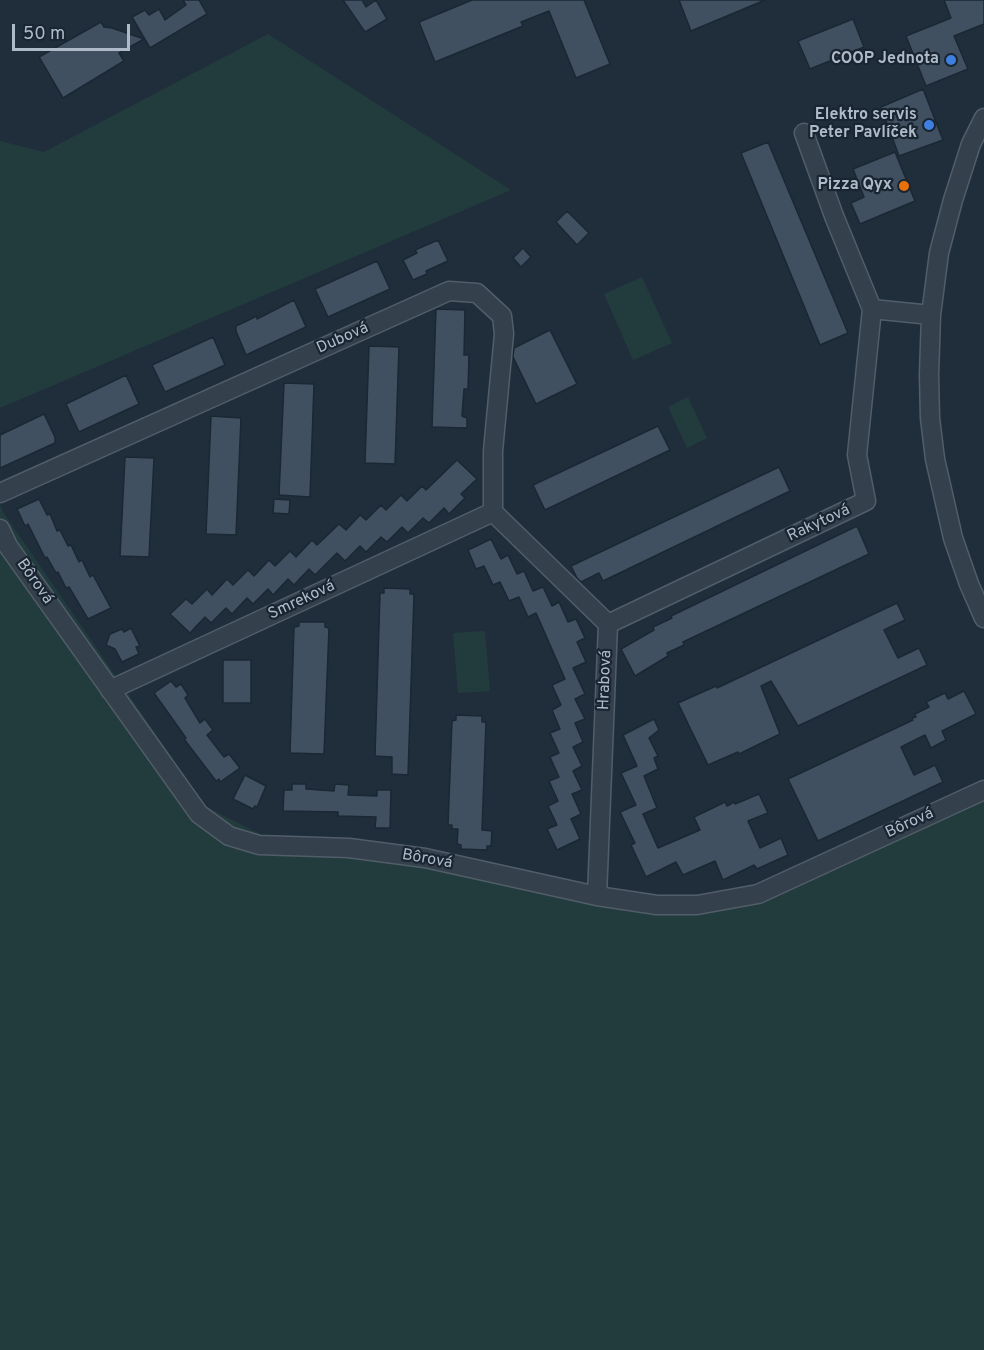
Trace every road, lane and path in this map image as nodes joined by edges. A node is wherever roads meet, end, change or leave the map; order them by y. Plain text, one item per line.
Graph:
1 (984, 118) edge
2 (804, 133) dead end
3 (872, 309) junction
4 (932, 315) junction
5 (0, 493) edge
6 (493, 512) junction
7 (0, 529) edge
8 (984, 618) edge
9 (608, 624) junction
10 (110, 690) junction
11 (984, 790) edge
12 (597, 896) junction

1 - 4 street
2 - 3 street
3 - 4 street
3 - 9 street, Rakytová
4 - 8 street
5 - 6 street, Dubová
6 - 9 street
6 - 10 street, Smreková
7 - 10 street, Bôrová
9 - 12 street, Hrabová
10 - 12 street, Bôrová
11 - 12 street, Bôrová

